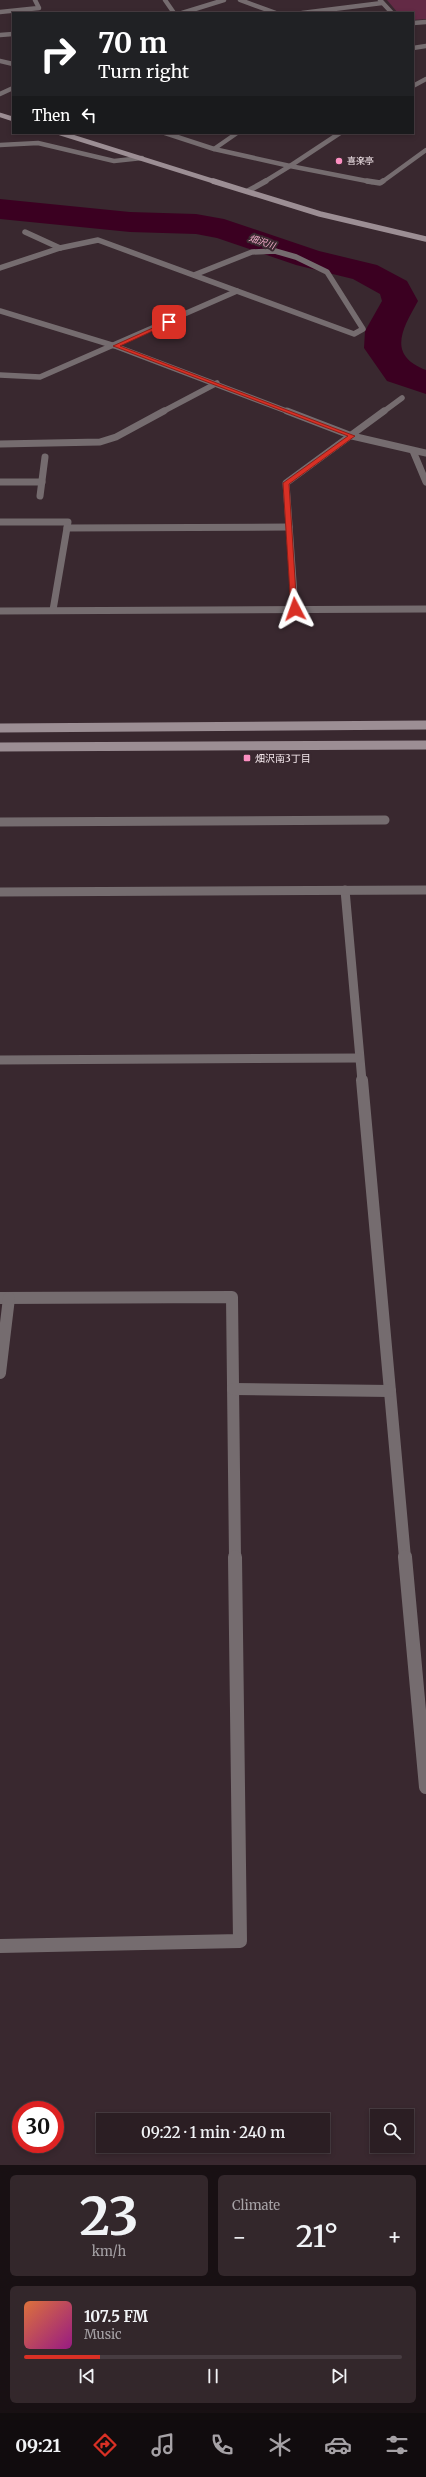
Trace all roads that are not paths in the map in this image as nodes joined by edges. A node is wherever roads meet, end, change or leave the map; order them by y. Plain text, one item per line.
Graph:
1 (35, 0) edge
2 (165, 0) edge
3 (224, 0) edge
4 (240, 0) edge
5 (381, 1) edge
6 (0, 12) edge
7 (173, 12) edge
8 (185, 12) edge
9 (273, 12) edge
10 (309, 12) edge
11 (391, 12) edge
12 (426, 22) edge
13 (414, 24) edge
14 (12, 34) edge
15 (0, 35) edge
16 (426, 46) edge
17 (414, 48) edge
18 (0, 61) edge
19 (12, 64) edge
20 (426, 79) edge
21 (414, 85) edge
22 (12, 88) edge
23 (0, 94) edge
24 (0, 115) edge
25 (12, 119) edge
26 (63, 134) edge
27 (168, 134) edge
28 (236, 134) edge
29 (338, 134) edge
30 (0, 145) edge
31 (214, 149) junction
32 (426, 150) edge
33 (142, 158) junction
34 (290, 166) junction
35 (248, 191) junction
36 (25, 232) dead end
37 (425, 238) edge
38 (60, 248) junction
39 (0, 268) edge
40 (194, 275) junction
41 (237, 291) junction
42 (0, 311) edge
43 (116, 346) junction
44 (0, 375) edge
45 (217, 383) junction
46 (402, 398) dead end
47 (352, 436) junction
48 (0, 444) edge
49 (413, 451) junction
50 (426, 453) edge
51 (45, 457) dead end
52 (0, 482) edge
53 (42, 482) junction
54 (426, 482) edge
55 (40, 496) dead end
56 (0, 522) edge
57 (289, 527) junction
58 (67, 528) junction
59 (295, 609) junction
60 (426, 609) edge
61 (53, 610) junction
62 (0, 611) edge
63 (426, 725) edge
64 (0, 728) edge
65 (426, 746) edge
66 (0, 747) edge
67 (385, 820) dead end
68 (0, 822) edge
69 (345, 890) junction
70 (426, 890) edge
71 (0, 892) edge
72 (359, 1058) junction
73 (0, 1060) edge
74 (4, 1298) edge
75 (0, 1373) edge
76 (233, 1389) junction
77 (390, 1390) junction
78 (426, 1787) edge
79 (0, 1946) edge

1 - 6 street
2 - 7 street
3 - 8 street
4 - 9 street
5 - 10 street
5 - 11 street
12 - 13 street
14 - 15 street
16 - 17 street
18 - 19 street
20 - 21 street
22 - 23 street
24 - 25 street
26 - 33 street
27 - 31 street
28 - 31 street
29 - 34 street
30 - 33 street
31 - 34 street
32 - 34 street
33 - 35 street
34 - 35 street
35 - 37 street
36 - 38 street
38 - 39 street
38 - 40 street
40 - 41 street
40 - 41 street
41 - 43 street
42 - 43 street
43 - 44 street
43 - 45 street
45 - 47 street
45 - 48 street
46 - 47 street
47 - 49 street
47 - 57 street
49 - 50 street
49 - 54 street
51 - 53 street
52 - 53 street
53 - 55 street
56 - 58 street
57 - 58 street
57 - 59 street
58 - 61 street
59 - 60 street
59 - 61 street
61 - 62 street
63 - 64 street
65 - 66 street
67 - 68 street
69 - 70 street
69 - 71 street
69 - 72 street
72 - 73 street
72 - 77 street
74 - 75 street
74 - 76 street
76 - 77 street
76 - 79 street
77 - 78 street

